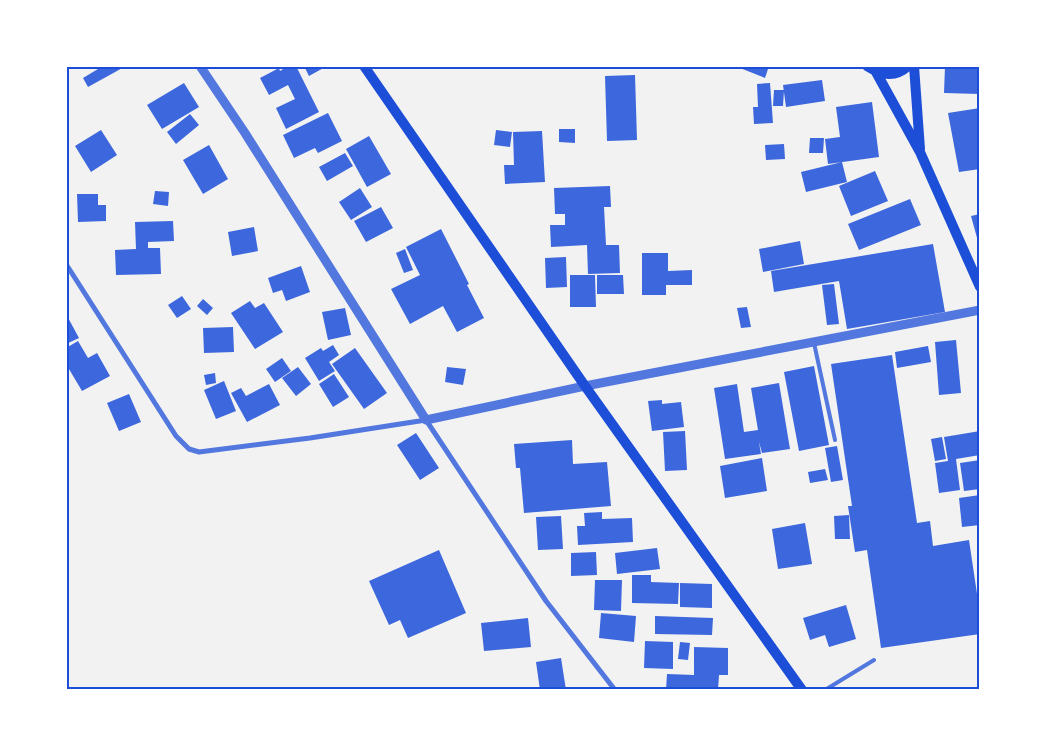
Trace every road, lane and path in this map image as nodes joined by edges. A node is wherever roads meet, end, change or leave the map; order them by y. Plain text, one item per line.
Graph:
1 (200, 66) edge
2 (364, 66) edge
3 (908, 66) edge
4 (914, 66) edge
5 (871, 69) edge
6 (920, 152) junction
7 (66, 264) edge
8 (980, 287) edge
9 (980, 310) edge
10 (814, 343) junction
11 (586, 386) junction
12 (426, 420) junction
13 (834, 440) dead end
14 (874, 660) dead end
15 (614, 690) edge
16 (802, 690) edge
17 (825, 690) edge

1 - 12 street
2 - 11 main road
3 - 5 main road
4 - 6 main road
5 - 6 main road
6 - 8 main road
7 - 12 street
9 - 10 street
10 - 11 street
10 - 13 lane
11 - 12 street
11 - 16 main road
12 - 15 street
14 - 17 lane

